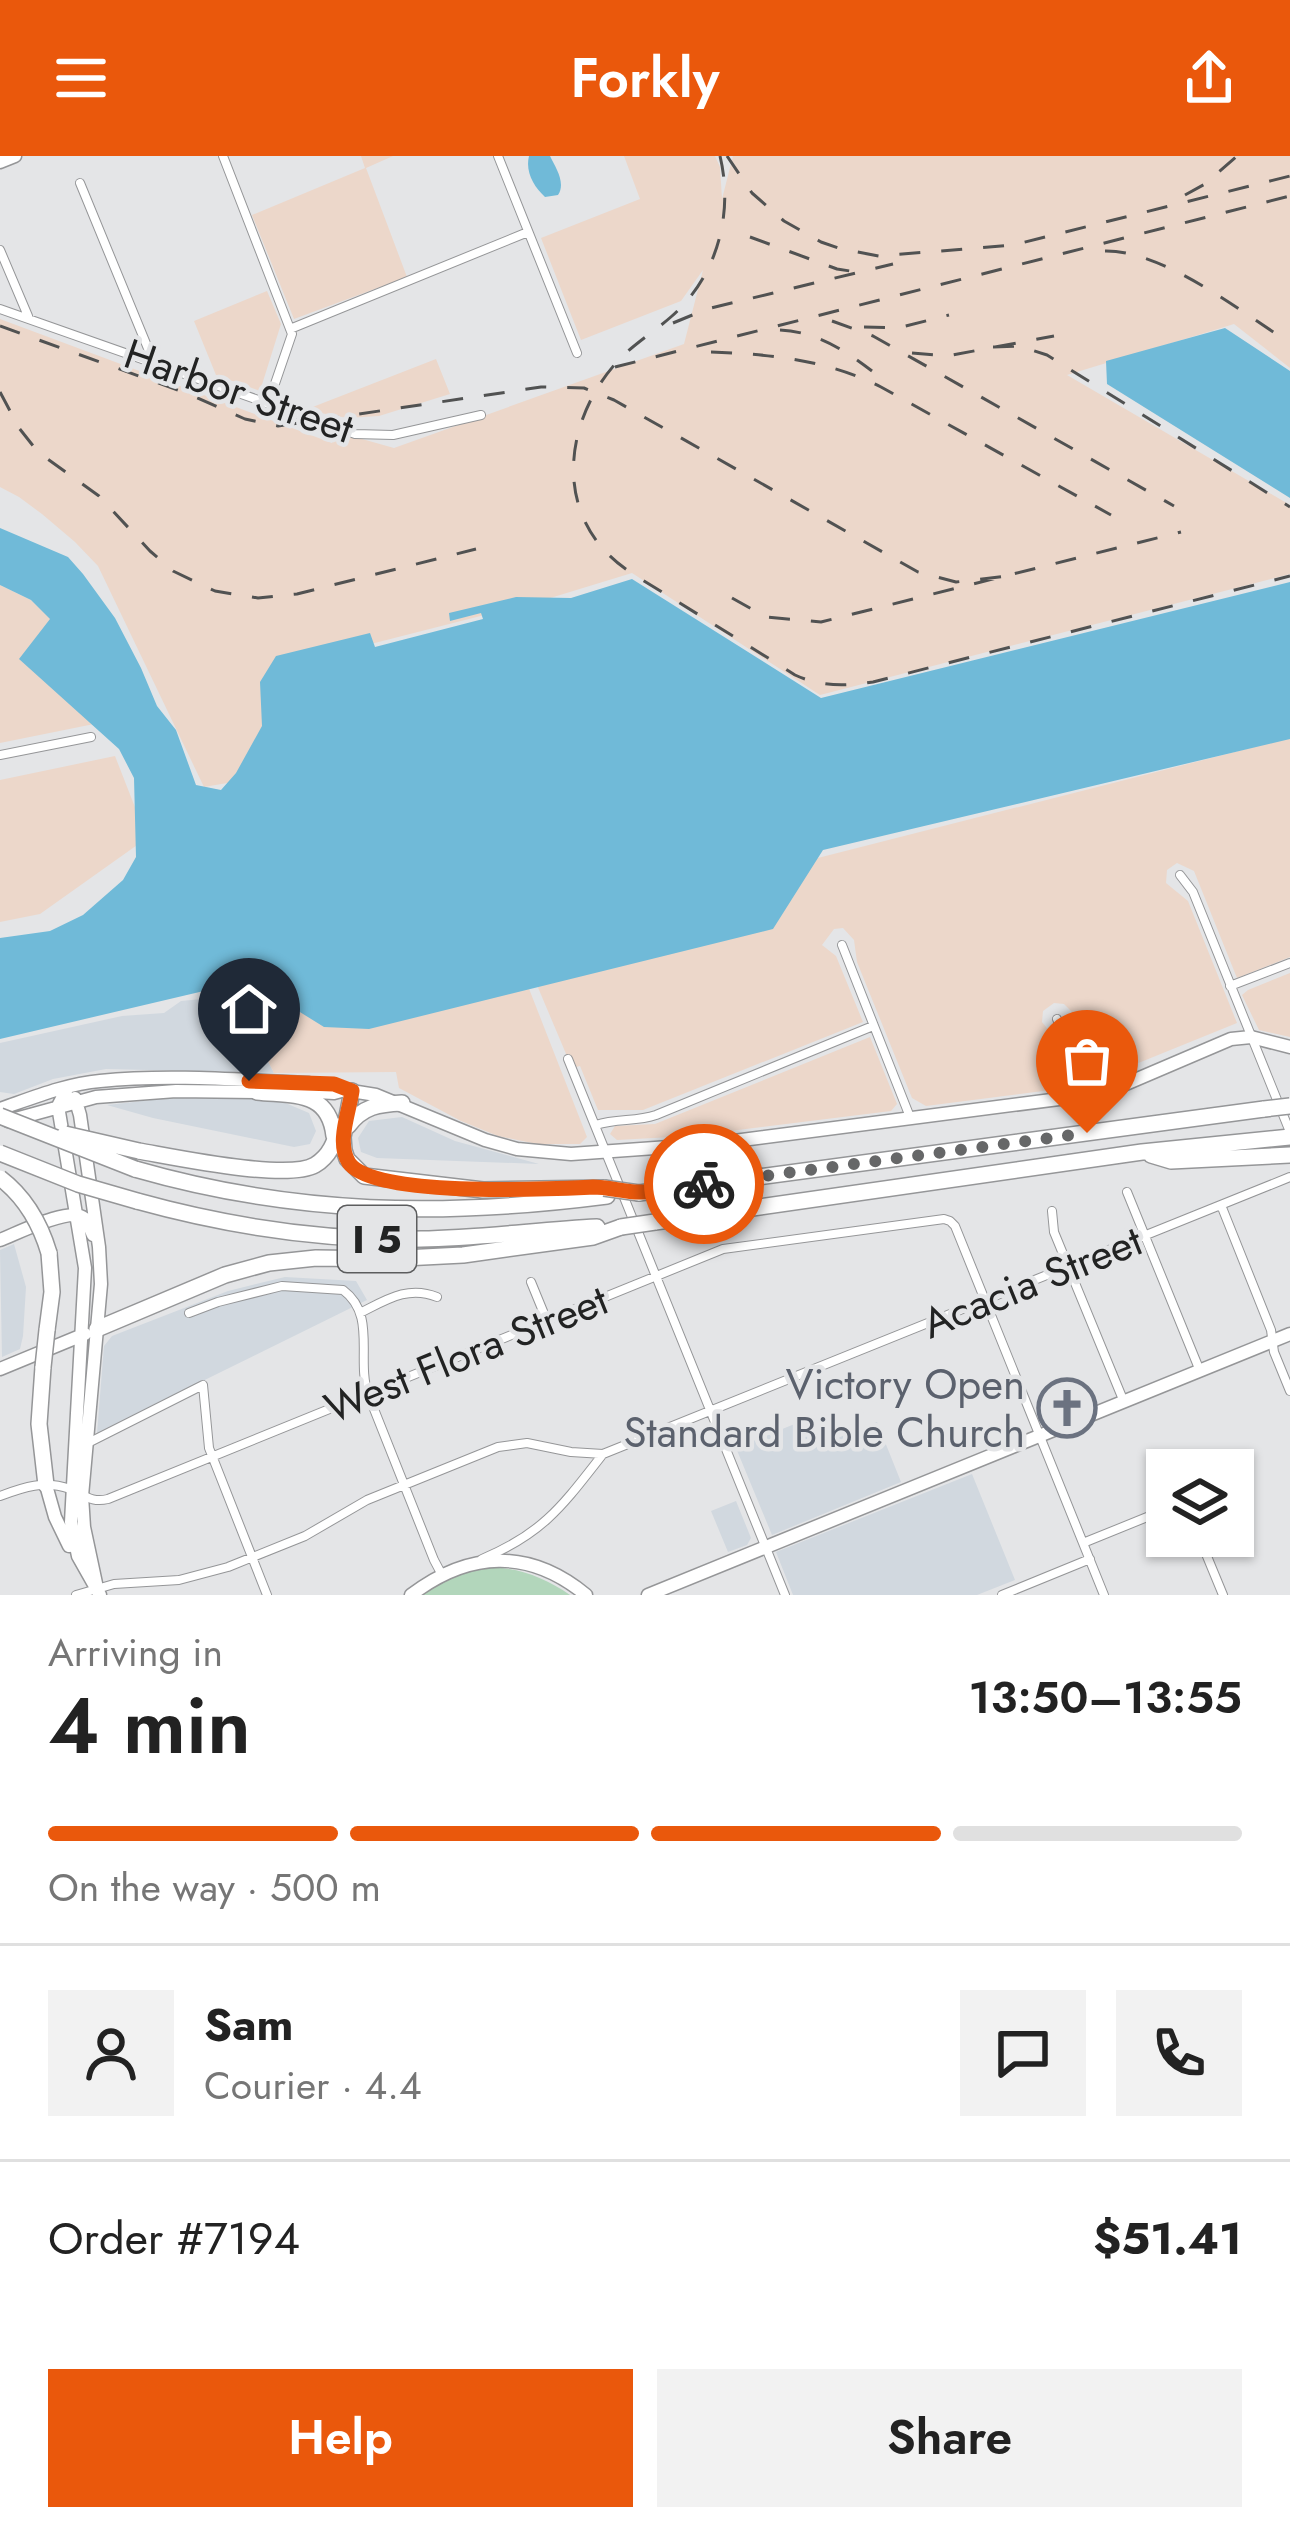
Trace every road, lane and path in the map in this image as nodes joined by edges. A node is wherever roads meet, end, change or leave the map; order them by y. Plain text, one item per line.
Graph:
1 (15, 156) edge
2 (223, 156) edge
3 (498, 156) edge
4 (0, 162) edge
5 (80, 182) dead end
6 (528, 232) junction
7 (0, 250) edge
8 (0, 309) edge
9 (28, 317) junction
10 (290, 329) junction
11 (577, 353) dead end
12 (154, 364) junction
13 (268, 404) junction
14 (481, 415) dead end
15 (91, 737) dead end
16 (0, 755) edge
17 (1180, 875) dead end
18 (842, 945) dead end
19 (1290, 963) edge
20 (1230, 986) junction
21 (1057, 1019) dead end
22 (873, 1026) junction
23 (1251, 1037) junction
24 (1290, 1047) edge
25 (568, 1059) dead end
26 (242, 1081) junction
27 (68, 1087) junction
28 (348, 1090) junction
29 (227, 1092) junction
30 (257, 1092) junction
31 (1090, 1095) junction
32 (76, 1101) junction
33 (402, 1103) junction
34 (58, 1106) junction
35 (1290, 1106) edge
36 (0, 1116) edge
37 (910, 1118) junction
38 (596, 1124) junction
39 (21, 1125) junction
40 (346, 1128) junction
41 (1285, 1136) edge
42 (334, 1145) junction
43 (607, 1151) junction
44 (1142, 1152) junction
45 (0, 1153) edge
46 (1286, 1155) edge
47 (1290, 1177) edge
48 (0, 1178) edge
49 (605, 1192) junction
50 (1127, 1192) dead end
51 (1221, 1205) junction
52 (1052, 1211) dead end
53 (76, 1214) junction
54 (621, 1227) junction
55 (1144, 1236) junction
56 (0, 1240) edge
57 (99, 1247) junction
58 (1068, 1267) junction
59 (658, 1276) junction
60 (531, 1282) dead end
61 (437, 1297) dead end
62 (985, 1301) junction
63 (189, 1313) dead end
64 (360, 1313) junction
65 (547, 1321) junction
66 (90, 1332) junction
67 (1290, 1334) edge
68 (1273, 1341) junction
69 (50, 1349) junction
70 (2, 1363) edge
71 (80, 1370) junction
72 (1200, 1371) junction
73 (79, 1387) junction
74 (1290, 1391) edge
75 (368, 1394) junction
76 (1124, 1402) junction
77 (712, 1412) junction
78 (1040, 1436) junction
79 (88, 1443) junction
80 (603, 1454) junction
81 (212, 1458) junction
82 (46, 1485) junction
83 (404, 1486) junction
84 (77, 1493) junction
85 (0, 1496) edge
86 (1146, 1518) edge
87 (1084, 1543) junction
88 (766, 1548) junction
89 (78, 1556) junction
90 (1207, 1557) edge
91 (252, 1558) junction
92 (1090, 1559) junction
93 (469, 1564) junction
94 (442, 1575) junction
95 (99, 1592) edge
96 (76, 1595) edge
97 (267, 1595) edge
98 (411, 1595) edge
99 (586, 1595) edge
100 (648, 1595) edge
101 (785, 1595) edge
102 (1002, 1595) edge
103 (1104, 1595) edge
104 (1223, 1595) edge

1 - 4 street
2 - 10 street
3 - 6 street
5 - 12 street
6 - 10 street
6 - 11 street
7 - 9 street
8 - 9 street, Harbor Street
9 - 12 street, Harbor Street
10 - 13 street
12 - 13 street, Harbor Street
13 - 14 street, Harbor Street
15 - 16 street
17 - 20 street
18 - 22 street
19 - 20 street
20 - 23 street
21 - 31 street
22 - 37 street
22 - 38 street
23 - 24 street
23 - 31 street
23 - 41 street
25 - 38 street
26 - 27 street
26 - 28 street
26 - 29 street
27 - 32 street
27 - 34 street
27 - 36 street
28 - 30 street
28 - 33 street
28 - 40 highway
28 - 42 highway
29 - 30 street
29 - 32 street
30 - 42 highway
31 - 37 street
32 - 34 street
32 - 57 street
33 - 40 highway
33 - 43 street
34 - 36 street
34 - 53 street
35 - 49 highway, I 5, bridge
36 - 39 highway, I 5, bridge
37 - 43 street
38 - 43 street
39 - 42 highway, bridge
39 - 49 highway, I 5, bridge
40 - 49 highway
41 - 44 highway, I 5
43 - 59 street
44 - 46 highway
44 - 54 highway, I 5, bridge
45 - 54 highway, I 5, bridge
47 - 51 street, Acacia Street
48 - 82 highway, bridge
50 - 55 street
51 - 55 street, Acacia Street
51 - 68 street
52 - 58 street
53 - 56 street
53 - 57 street
53 - 66 street
54 - 66 highway
55 - 58 street, Acacia Street
55 - 72 street
57 - 66 street
58 - 62 street, Acacia Street
58 - 76 street
59 - 62 street, West Flora Street
59 - 65 street, West Flora Street
59 - 77 street
60 - 65 street
61 - 64 street
62 - 77 street, Acacia Street
62 - 78 street
63 - 64 street
64 - 75 street
65 - 75 street, West Flora Street
66 - 69 street
66 - 71 street
66 - 79 street
67 - 68 street
68 - 72 street
68 - 74 street
69 - 70 street
69 - 71 street
71 - 73 street
72 - 76 street
73 - 79 street
73 - 84 street
75 - 81 street, West Flora Street
75 - 83 street
76 - 78 street
77 - 80 street, Acacia Street
77 - 88 street
78 - 87 street
78 - 88 street
79 - 81 street
79 - 84 street
80 - 83 street
80 - 93 street
81 - 84 street, West Flora Street
81 - 91 street
82 - 84 street, West Flora Street
82 - 85 street, West Flora Street
82 - 89 street
83 - 91 street
83 - 94 street
84 - 89 street
84 - 95 street
86 - 87 street
87 - 92 street
88 - 100 street
88 - 101 street
89 - 95 street
90 - 104 street
91 - 95 street
91 - 97 street
92 - 102 street
92 - 103 street
93 - 94 street
93 - 99 street
94 - 98 street
95 - 96 street

